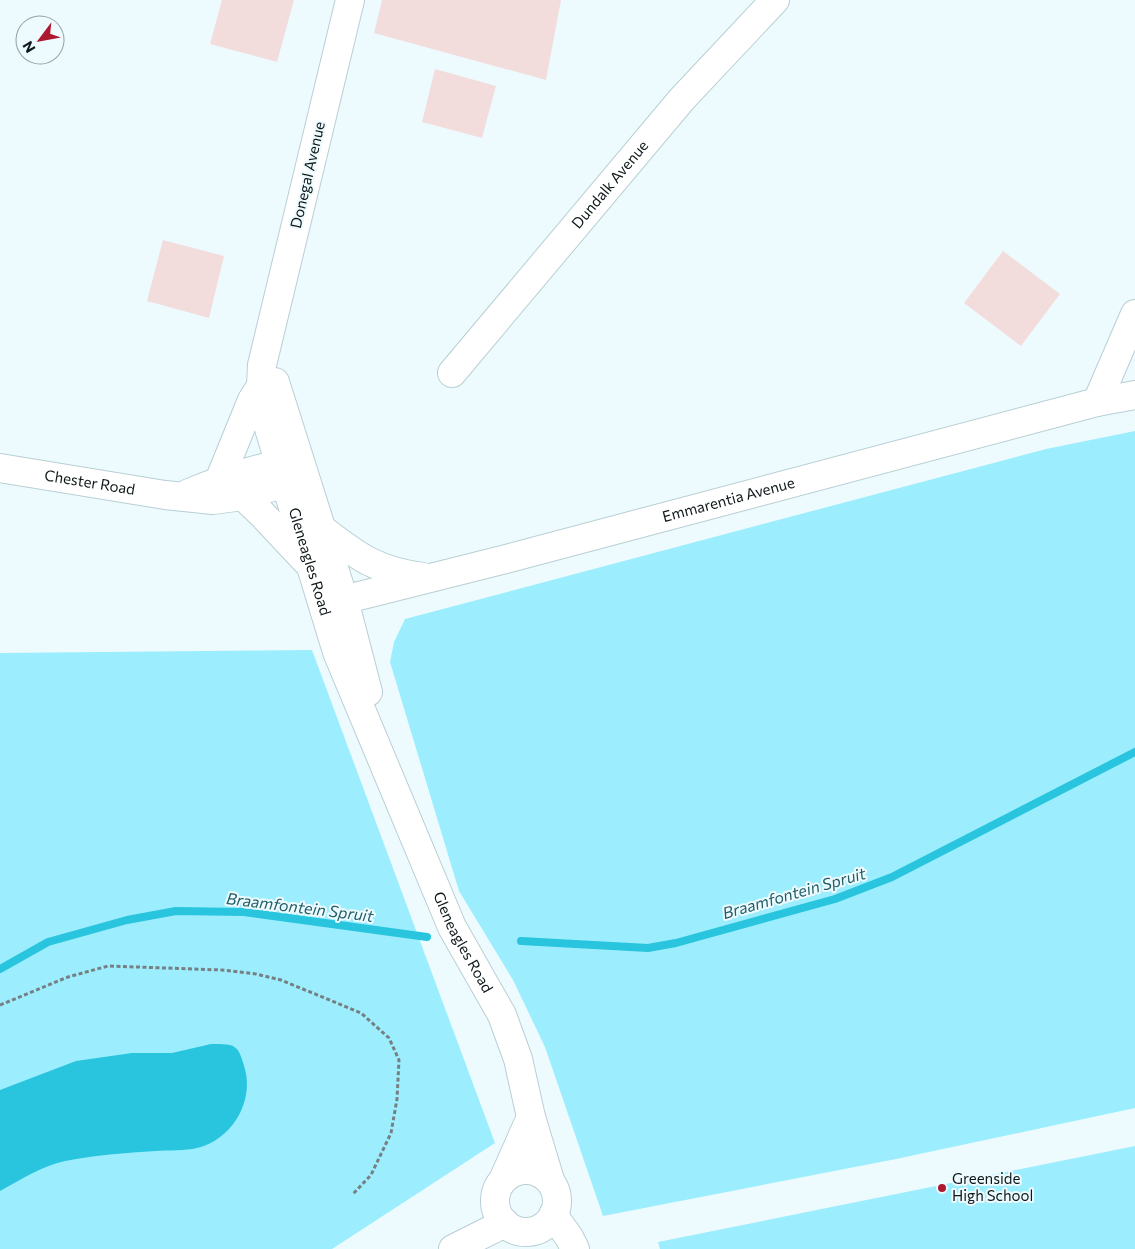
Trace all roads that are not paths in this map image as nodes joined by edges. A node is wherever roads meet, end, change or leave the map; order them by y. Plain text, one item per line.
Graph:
1 (350, 0) edge
2 (775, 0) edge
3 (1135, 314) edge
4 (267, 349) junction
5 (452, 373) dead end
6 (261, 386) junction
7 (1135, 395) edge
8 (1097, 402) junction
9 (0, 468) edge
10 (293, 472) junction
11 (218, 481) junction
12 (181, 496) junction
13 (243, 496) junction
14 (322, 529) junction
15 (311, 566) junction
16 (430, 578) junction
17 (333, 603) junction
18 (531, 1117) junction
19 (504, 1178) junction
20 (550, 1180) junction
21 (554, 1215) junction
22 (505, 1223) junction
23 (453, 1249) edge
24 (575, 1249) edge

1 - 4 street, Donegal Avenue
2 - 5 street, Dundalk Avenue
3 - 8 street
4 - 6 street, Donegal Avenue
4 - 10 street, Donegal Avenue
6 - 10 street, Donegal Avenue
6 - 11 street
7 - 8 street, Emmarentia Avenue
8 - 16 street, Emmarentia Avenue
9 - 12 street, Chester Road
10 - 11 street
10 - 13 street, Chester Road
10 - 14 street, Gleneagles Road
10 - 15 street, Gleneagles Road
11 - 12 street
12 - 13 street, Chester Road
13 - 15 street
14 - 16 street
14 - 17 street, Gleneagles Road
15 - 17 street, Gleneagles Road
16 - 17 street, Emmarentia Avenue
17 - 18 street, Gleneagles Road
18 - 19 street
18 - 20 street, Gleneagles Road
19 - 20 street
19 - 22 street
20 - 21 street
21 - 22 street
21 - 24 street
22 - 23 street

